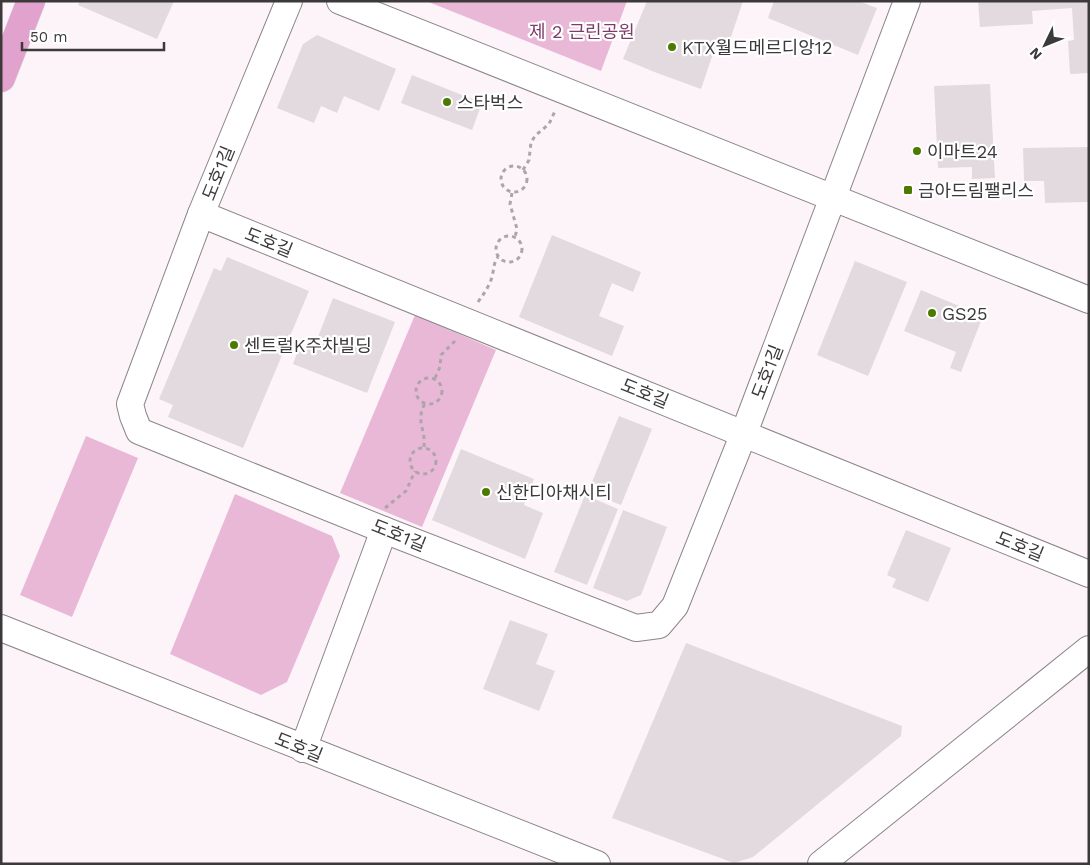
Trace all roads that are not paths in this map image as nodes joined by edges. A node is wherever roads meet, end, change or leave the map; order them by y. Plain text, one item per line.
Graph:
1 (31, 1) edge
2 (289, 1) edge
3 (340, 1) edge
4 (907, 1) edge
5 (1, 78) edge
6 (832, 198) junction
7 (201, 214) junction
8 (1089, 300) edge
9 (744, 434) junction
10 (376, 527) junction
11 (1089, 574) edge
12 (1, 628) edge
13 (1089, 649) edge
14 (303, 749) junction
15 (597, 864) edge
16 (821, 864) edge

1 - 5 main road
2 - 7 street, 도호1길
3 - 6 street
4 - 6 street, 도호1길
6 - 8 street
6 - 9 street, 도호1길
7 - 9 street, 도호길
7 - 10 street, 도호1길
9 - 10 street, 도호1길
9 - 11 street, 도호길
10 - 14 street
12 - 14 street, 도호길
13 - 16 street
14 - 15 street, 도호길

